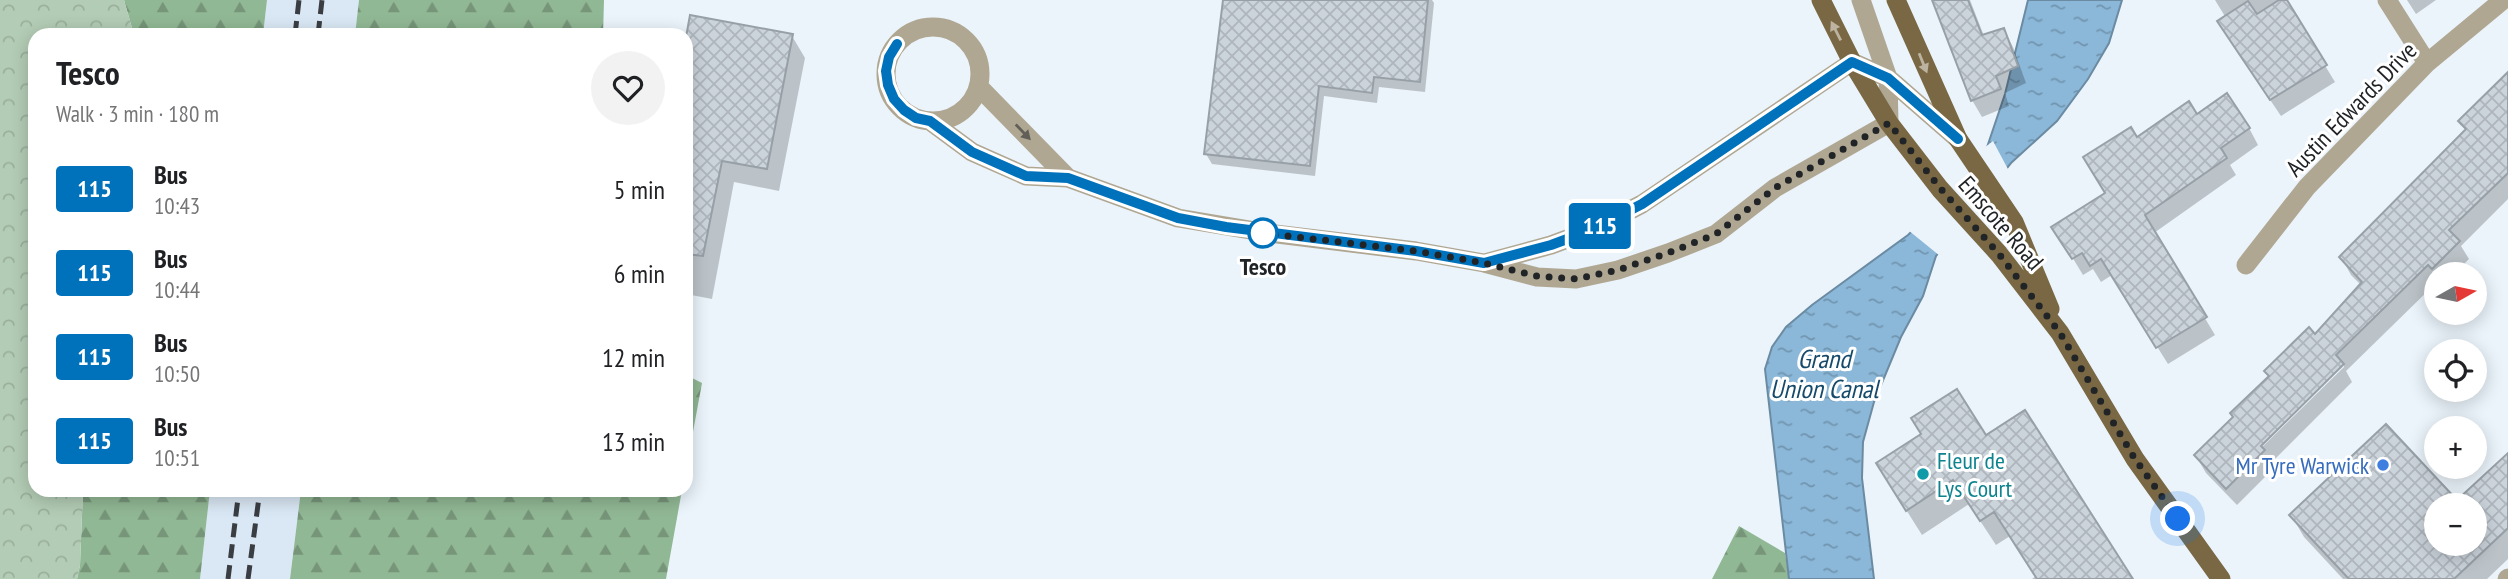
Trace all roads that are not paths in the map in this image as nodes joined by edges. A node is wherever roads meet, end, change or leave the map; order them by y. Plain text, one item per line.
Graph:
1 (1821, 0) edge
2 (1861, 0) edge
3 (1896, 0) edge
4 (2387, 0) edge
5 (2503, 0) edge
6 (1852, 62) junction
7 (2427, 63) junction
8 (1888, 78) junction
9 (979, 87) junction
10 (930, 121) junction
11 (1889, 123) junction
12 (1958, 139) junction
13 (1068, 178) junction
14 (1484, 263) junction
15 (2246, 265) dead end
16 (2060, 333) junction
17 (2221, 579) edge

6 -> 1 main road, Emscote Road
2 - 8 street
3 -> 12 main road, Emscote Road
4 - 7 street
5 - 7 street, Austin Edwards Drive
6 - 8 street
6 - 11 main road, Emscote Road
6 - 14 street
7 - 15 street, Austin Edwards Drive
8 - 11 street
8 - 12 street
9 - 10 street
9 - 10 street
9 -> 13 street
10 - 13 street
11 - 14 street
11 - 16 main road, Emscote Road
12 - 16 main road, Emscote Road
13 - 14 street
16 - 17 main road, Emscote Road

